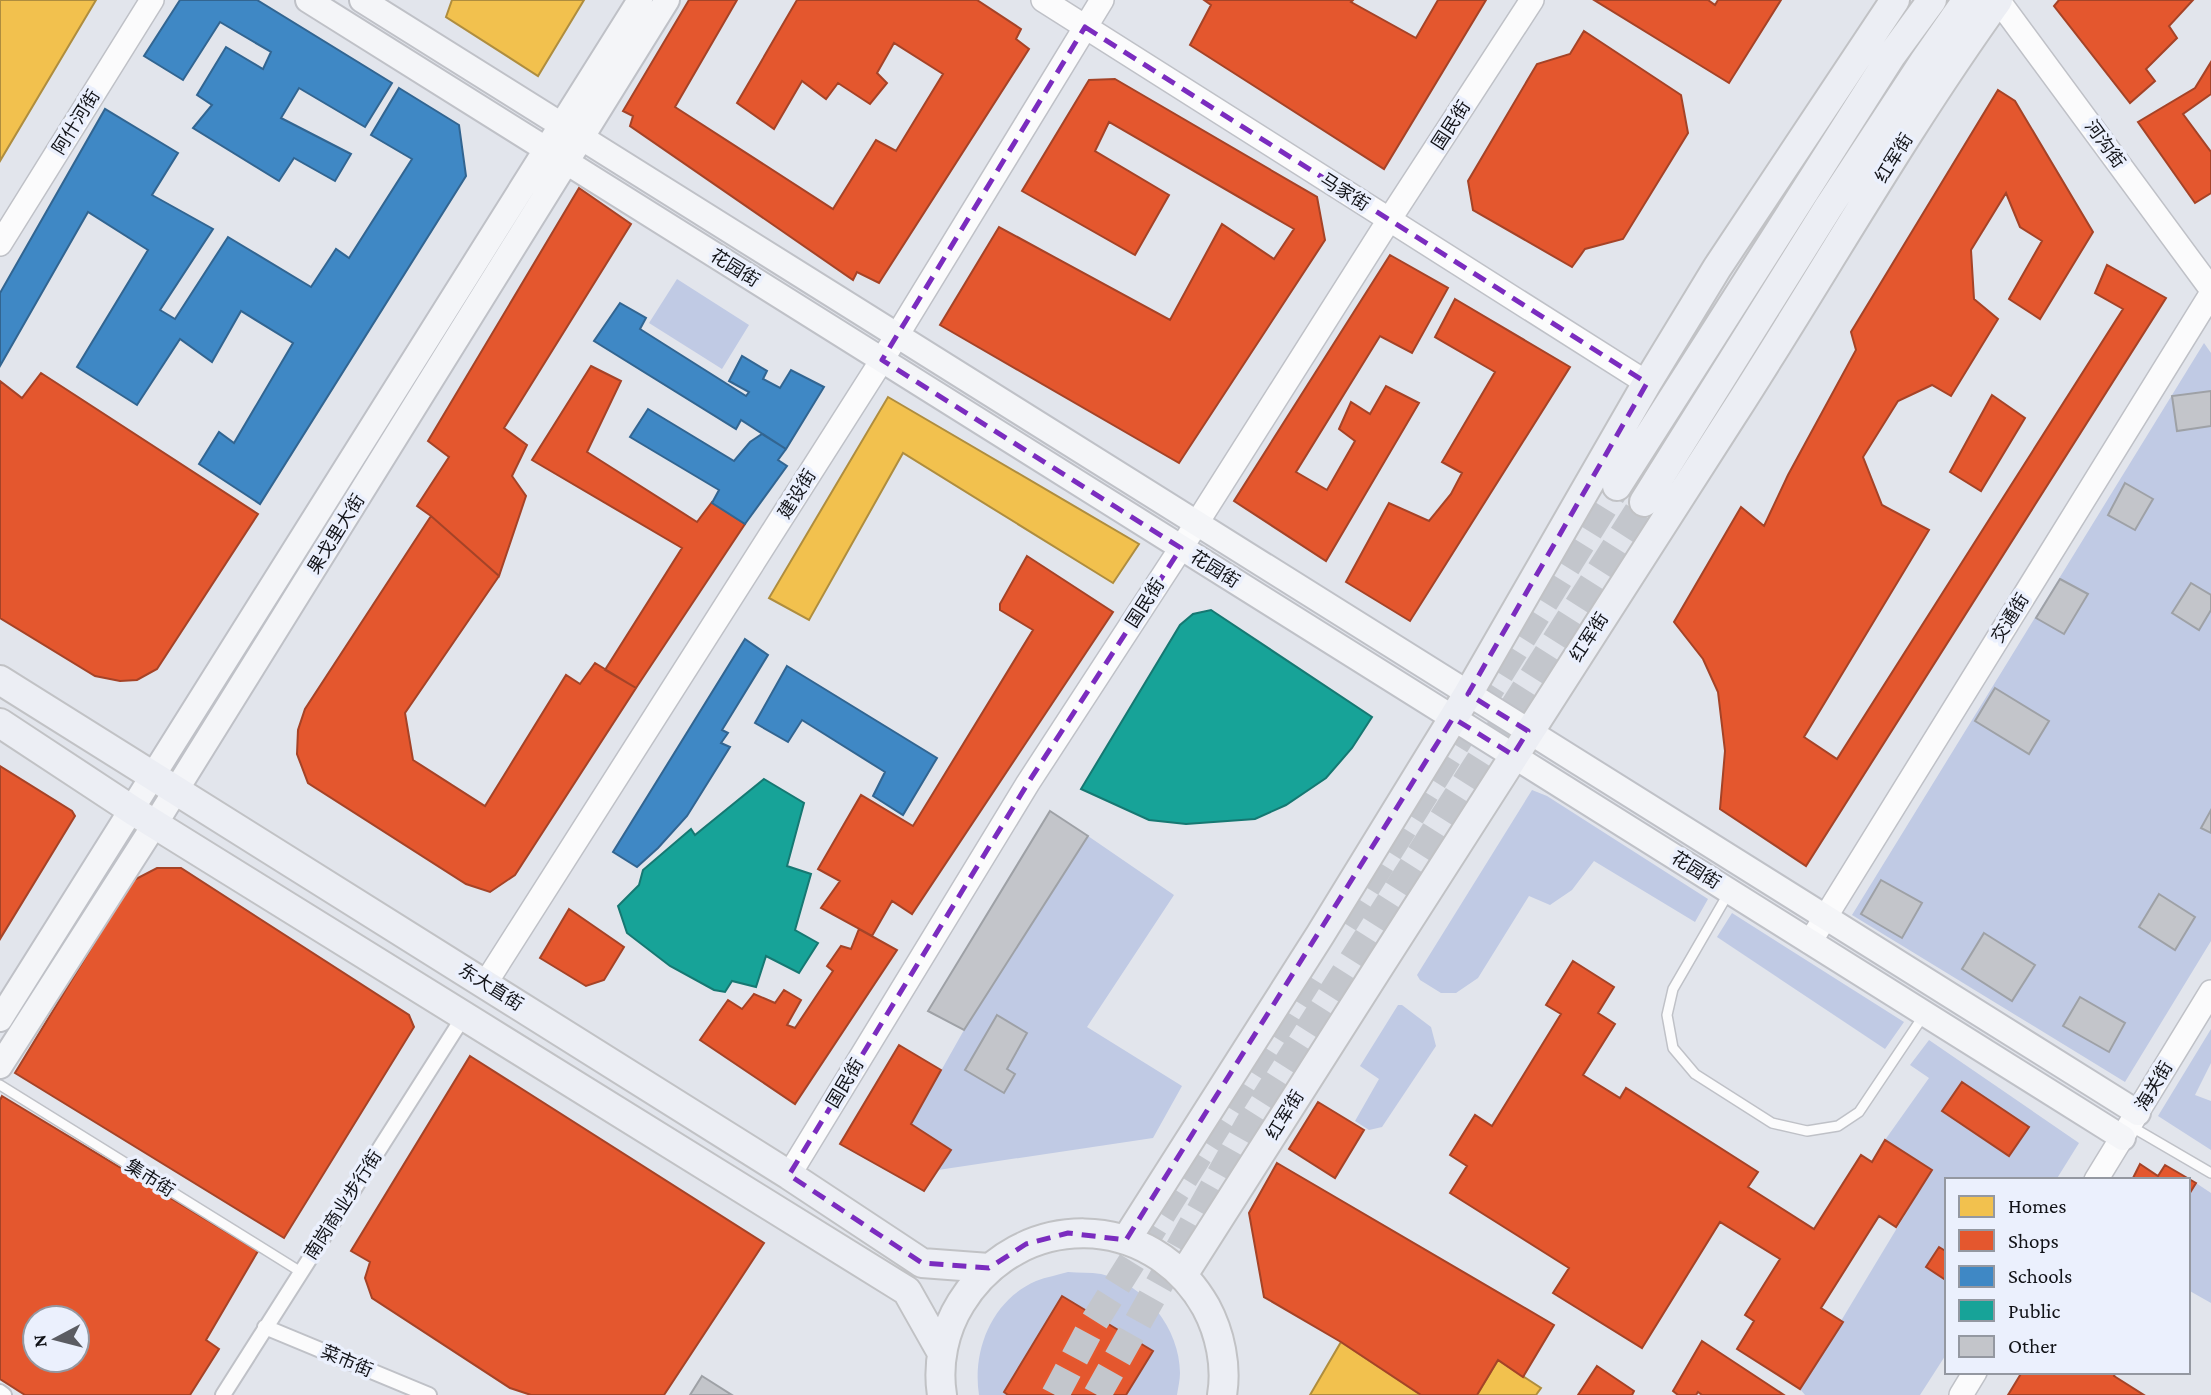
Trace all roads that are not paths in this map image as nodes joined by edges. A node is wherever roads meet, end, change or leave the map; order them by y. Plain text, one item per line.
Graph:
1 (152, 0) edge
2 (308, 0) edge
3 (362, 0) edge
4 (640, 0) edge
5 (667, 0) edge
6 (1043, 0) edge
7 (1102, 0) edge
8 (1532, 0) edge
9 (1895, 0) edge
10 (1932, 0) edge
11 (1967, 0) edge
12 (1998, 0) edge
13 (1085, 27) junction
14 (572, 132) junction
15 (547, 149) junction
16 (568, 163) junction
17 (1389, 220) junction
18 (1771, 243) junction
19 (0, 244) edge
20 (1717, 268) junction
21 (2211, 289) edge
22 (2211, 294) edge
23 (897, 335) junction
24 (882, 360) junction
25 (1647, 383) junction
26 (1617, 486) tunnel mouth
27 (1643, 502) tunnel mouth
28 (1197, 523) junction
29 (1181, 548) junction
30 (0, 680) edge
31 (1468, 694) junction
32 (1452, 718) junction
33 (0, 723) edge
34 (1528, 731) junction
35 (1513, 755) junction
36 (164, 783) junction
37 (144, 817) junction
38 (1730, 892) junction
39 (1825, 917) junction
40 (1810, 942) junction
41 (485, 984) junction
42 (2211, 992) edge
43 (1924, 1014) junction
44 (464, 1016) junction
45 (0, 1019) edge
46 (0, 1066) edge
47 (0, 1085) edge
48 (2130, 1126) junction
49 (2211, 1173) edge
50 (789, 1175) junction
51 (2097, 1178) edge
52 (1126, 1240) junction
53 (989, 1268) junction
54 (301, 1272) junction
55 (1183, 1275) junction
56 (265, 1327) junction
57 (942, 1353) junction
58 (1974, 1374) edge
59 (223, 1395) edge
60 (429, 1395) edge
61 (942, 1395) edge
62 (1222, 1395) edge
63 (1961, 1395) edge

1 - 19 street, 阿什河街
2 - 15 main road, 花园街
3 - 14 main road, 花园街
4 - 14 main road, 果戈里大街
5 - 14 main road, 果戈里大街
6 - 13 street, 马家街
7 - 13 street, 建设街
8 - 17 street, 国民街
9 - 20 main road
10 - 18 main road
11 - 27 main road, 红军街
12 - 21 street, 河沟街
12 - 34 main road, 红军街
13 - 17 street, 马家街
13 - 23 street, 建设街
14 - 15 main road, 果戈里大街
14 - 16 main road, 果戈里大街
14 - 23 main road, 花园街
15 - 16 main road, 花园街
15 - 36 main road, 果戈里大街
16 - 24 main road, 花园街
16 - 36 main road, 果戈里大街
17 - 25 street, 马家街
17 - 28 street, 国民街
18 - 20 main road
18 - 26 main road
20 - 25 main road
22 - 39 street, 交通街
23 - 24 street, 建设街
23 - 28 main road, 花园街
24 - 29 main road, 花园街
24 - 41 street, 建设街
25 - 31 main road
28 - 29 street, 国民街
28 - 31 main road, 花园街
29 - 32 main road, 花园街
29 - 50 street, 国民街
30 - 36 main road, 东大直街
31 - 32 main road
31 - 34 main road, 花园街
32 - 35 main road, 花园街
32 - 52 main road
33 - 37 main road
34 - 35 main road, 红军街
34 - 39 main road, 花园街
35 - 38 main road, 花园街
35 - 55 main road, 红军街
36 - 37 main road, 果戈里大街
36 - 41 main road, 东大直街
37 - 44 main road
37 - 45 main road, 果戈里大街
37 - 46 main road, 果戈里大街
38 - 40 main road, 花园街
38 - 43 lane
39 - 40 street, 交通街
39 - 48 main road, 花园街
40 - 43 main road, 花园街
41 - 50 main road, 东大直街
42 - 48 street, 海关街
43 - 48 main road, 花园街
44 - 54 street, 南岗商业步行街
44 - 57 main road
47 - 54 lane, 集市街
48 - 49 lane
48 - 51 street, 海关街
50 - 53 main road, 东大直街
52 - 53 main road
52 - 55 main road
53 - 57 main road
54 - 56 street, 南岗商业步行街
55 - 62 main road
56 - 59 street, 南岗商业步行街
56 - 60 street, 菜市街
57 - 61 main road
58 - 63 street

